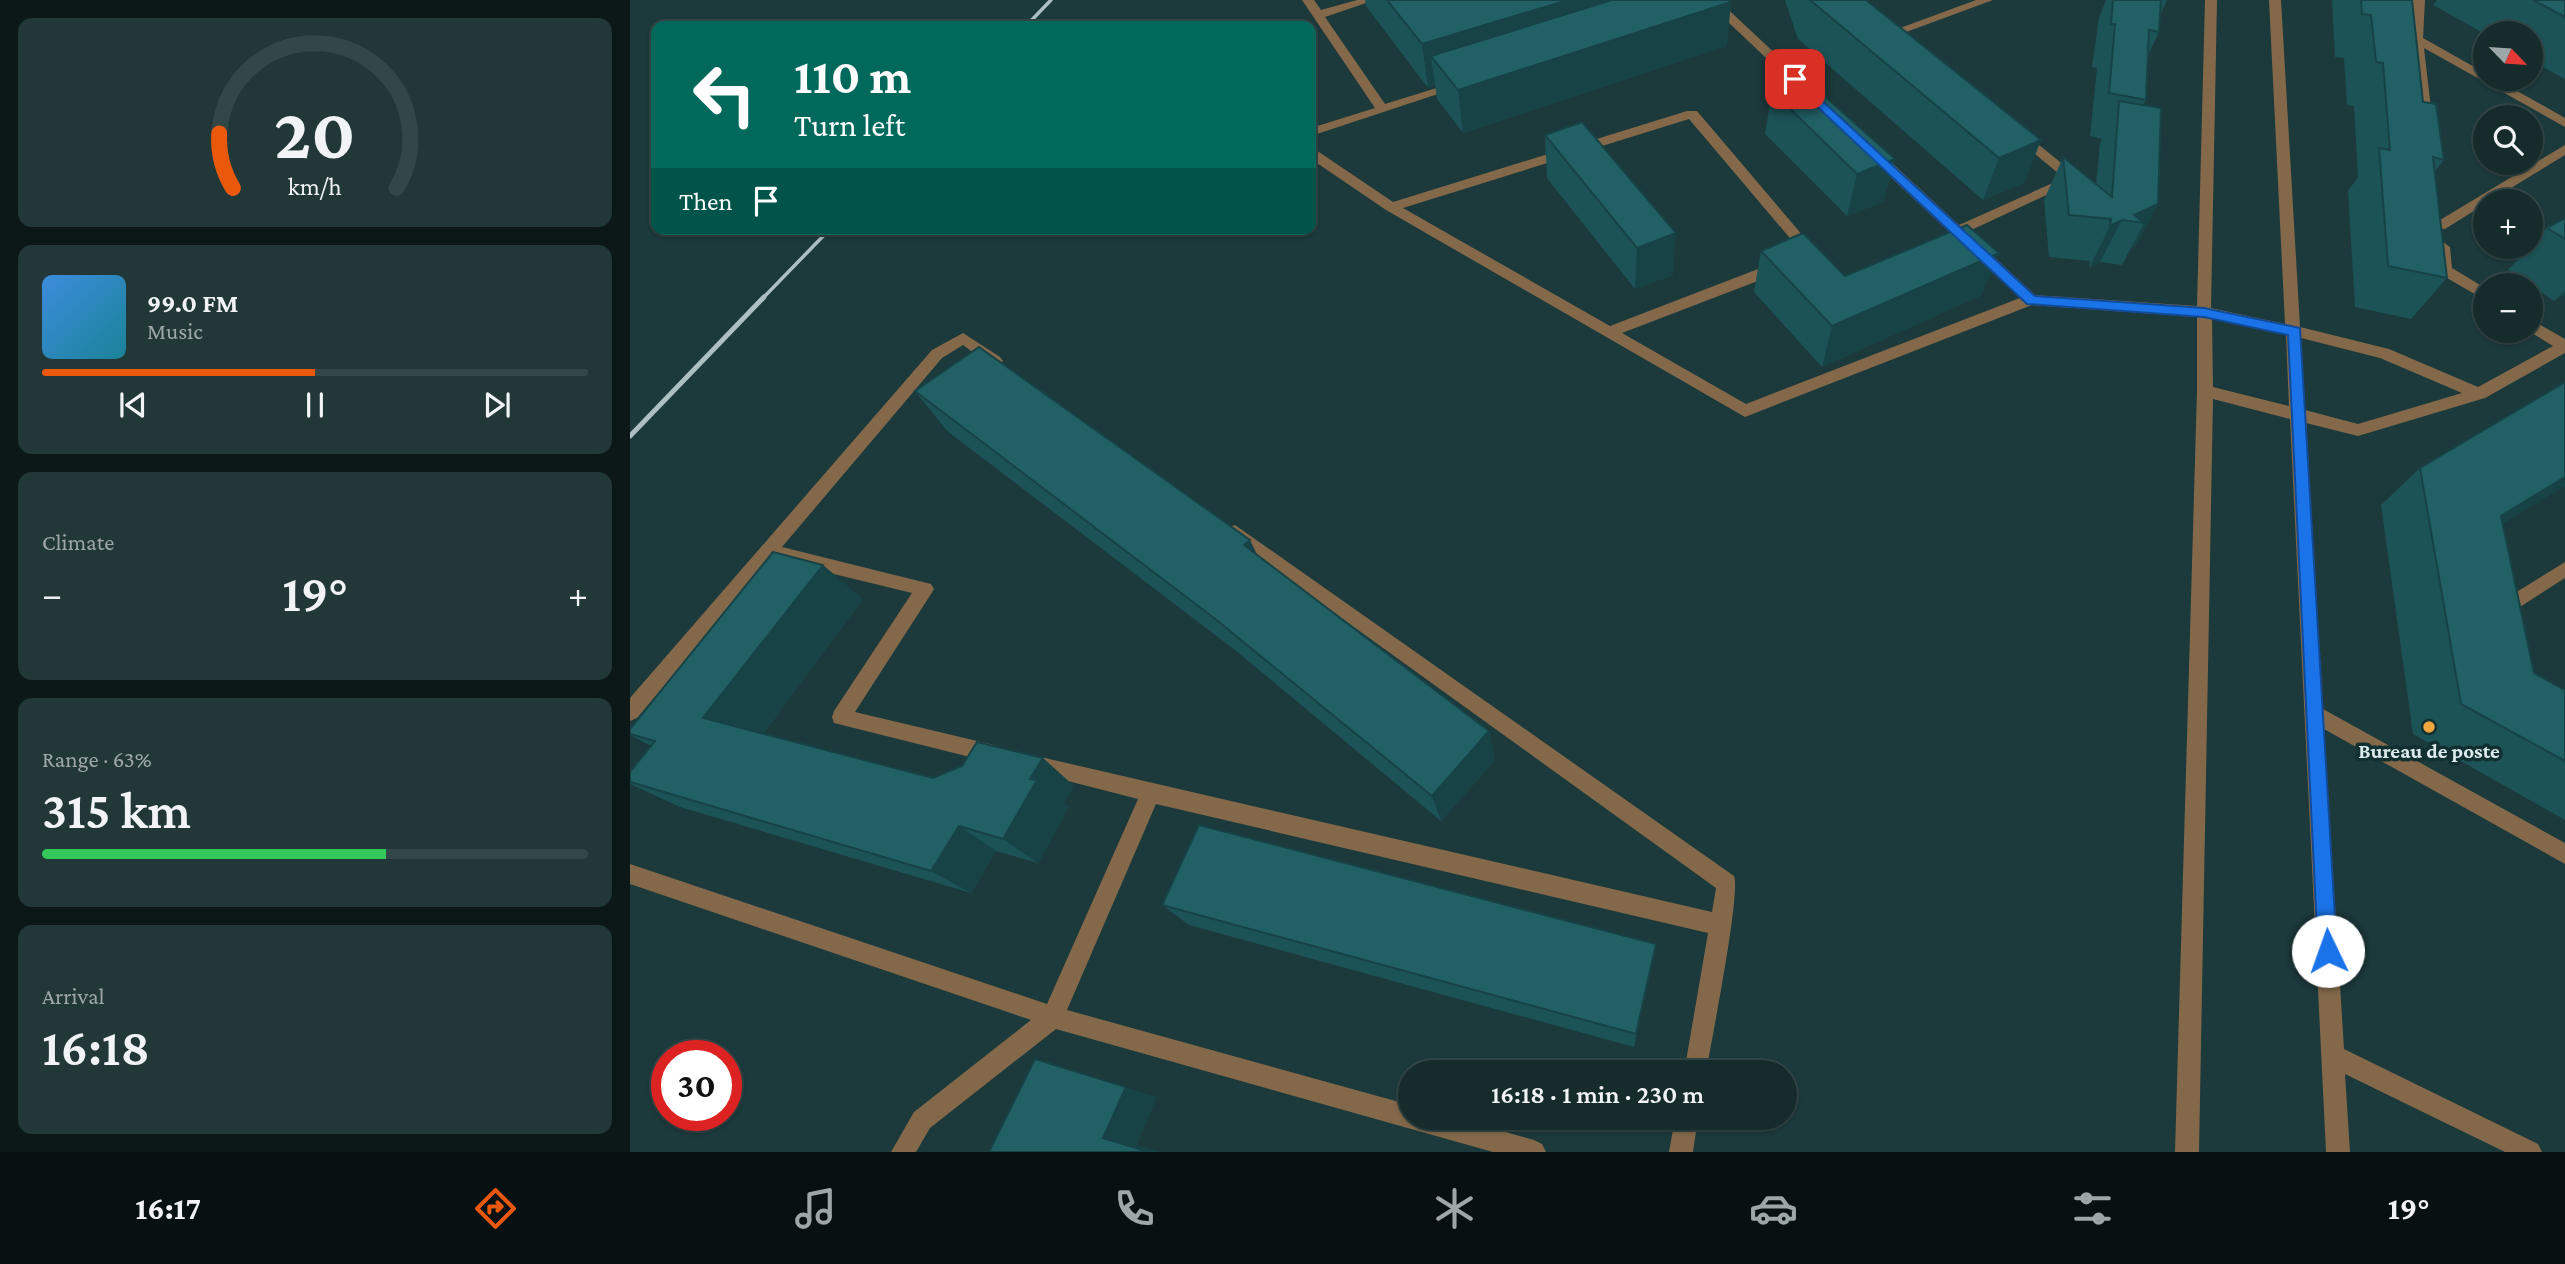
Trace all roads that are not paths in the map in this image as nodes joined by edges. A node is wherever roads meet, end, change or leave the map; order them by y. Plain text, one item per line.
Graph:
1 (1308, 0) edge
2 (1369, 0) edge
3 (1987, 0) edge
4 (2211, 0) edge
5 (2275, 0) edge
6 (2419, 0) edge
7 (1713, 3) edge
8 (1318, 15) junction
9 (2417, 39) junction
10 (1912, 51) edge
11 (2473, 71) edge
12 (1475, 80) edge
13 (2509, 91) edge
14 (1815, 98) edge
15 (1382, 110) junction
16 (2565, 123) edge
17 (2009, 128) edge
18 (1316, 130) edge
19 (1866, 146) edge
20 (2430, 146) edge
21 (2565, 149) edge
22 (1316, 156) edge
23 (1391, 207) junction
24 (1957, 231) junction
25 (2473, 288) edge
26 (2031, 300) junction
27 (2204, 312) junction
28 (2295, 331) junction
29 (2543, 332) edge
30 (1608, 333) junction
31 (2565, 346) edge
32 (1008, 370) edge
33 (2205, 390) junction
34 (2479, 394) junction
35 (2298, 412) junction
36 (1221, 522) edge
37 (769, 551) junction
38 (2565, 569) edge
39 (2497, 626) edge
40 (630, 712) edge
41 (2315, 714) junction
42 (1151, 793) junction
43 (2565, 854) edge
44 (630, 874) edge
45 (1721, 925) junction
46 (1053, 1017) junction
47 (2333, 1056) junction
48 (1697, 1060) edge
49 (1398, 1114) edge
50 (1455, 1130) edge
51 (1685, 1130) edge
52 (903, 1152) edge
53 (1534, 1152) edge
54 (1681, 1152) edge
55 (2187, 1152) edge
56 (2339, 1152) edge
57 (2530, 1152) edge

1 - 8 street
2 - 8 street
3 - 10 street
4 - 27 street
5 - 28 street
6 - 9 street
7 - 14 street
8 - 15 street
9 - 11 street
9 - 20 street
12 - 15 street
13 - 16 street
15 - 18 street
17 - 24 street
19 - 24 street
21 - 25 street
22 - 23 street
23 - 30 street
23 - 30 street
24 - 26 street
26 - 27 street
26 - 30 street
27 - 28 street
27 - 33 street
28 - 34 street
28 - 35 street
29 - 31 street
31 - 34 street
32 - 37 street
33 - 35 street
33 - 55 street
34 - 35 street
35 - 41 street
36 - 45 street
37 - 40 street
37 - 42 street
38 - 39 street
41 - 43 street
41 - 47 street
42 - 45 street
42 - 46 street
44 - 46 street
45 - 48 street
46 - 49 street
46 - 52 street
47 - 56 street
47 - 57 street
50 - 53 street
51 - 54 street

